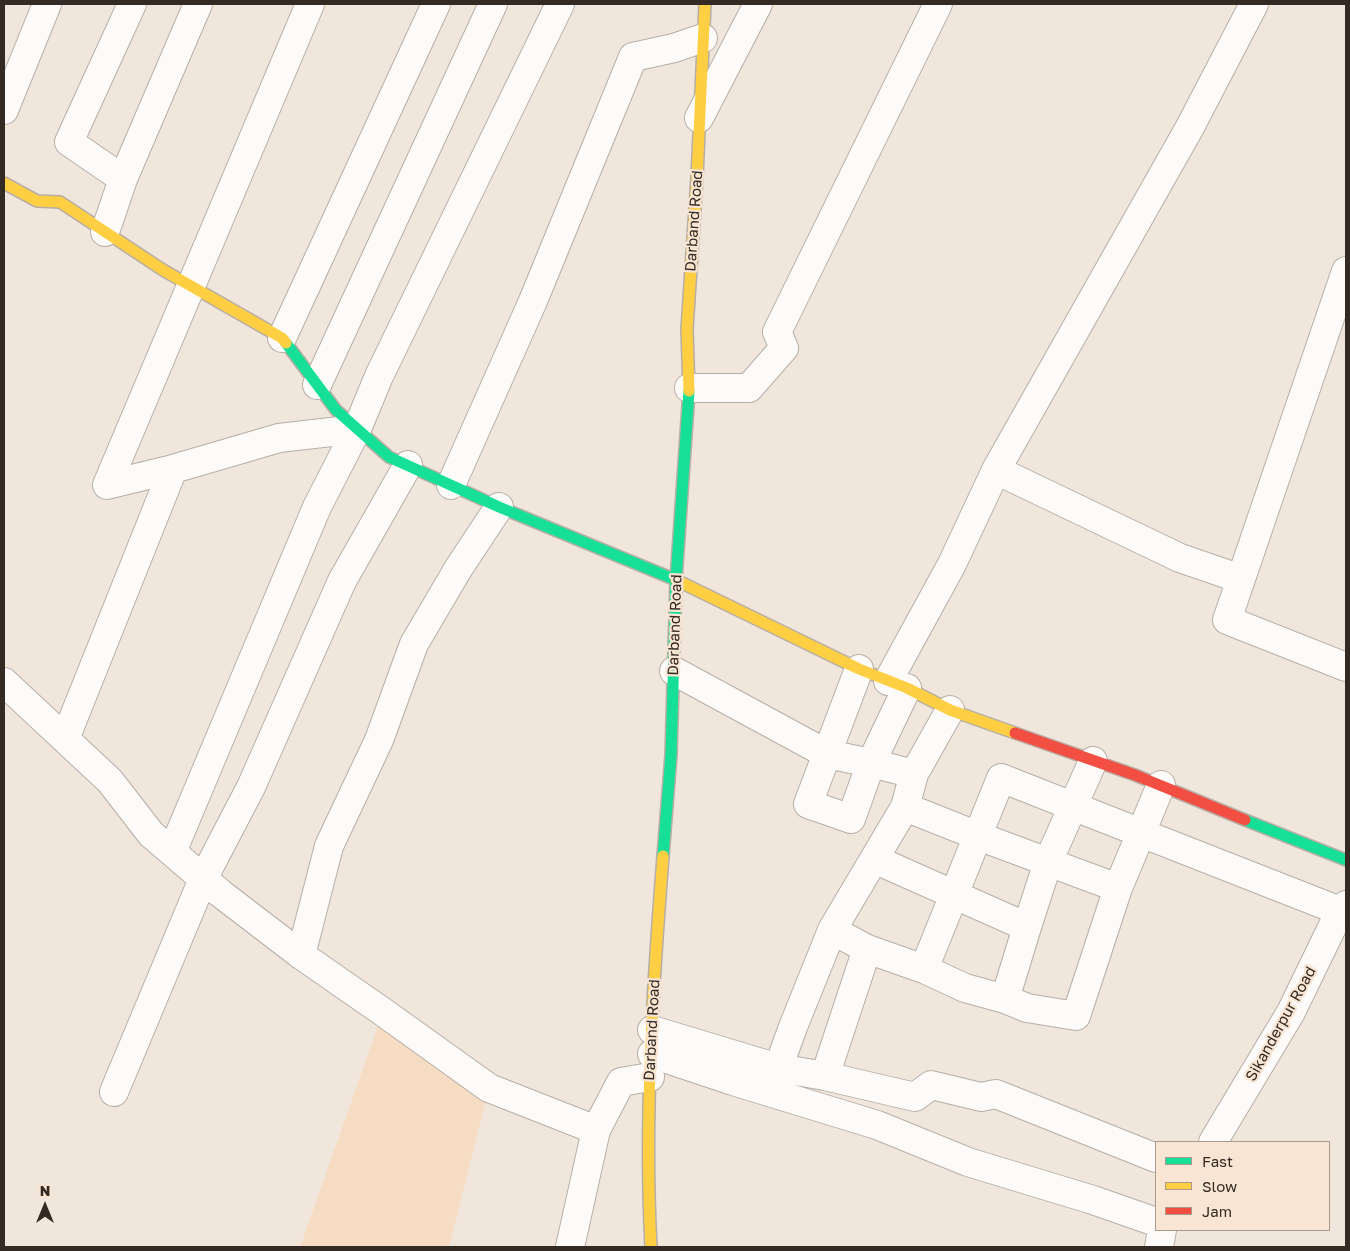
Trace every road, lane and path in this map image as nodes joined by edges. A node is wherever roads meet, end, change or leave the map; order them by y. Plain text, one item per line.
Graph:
1 (47, 4) edge
2 (132, 4) edge
3 (198, 4) edge
4 (310, 4) edge
5 (436, 4) edge
6 (493, 4) edge
7 (560, 4) edge
8 (705, 4) edge
9 (758, 4) edge
10 (938, 4) edge
11 (1254, 4) edge
12 (703, 38) junction
13 (4, 110) edge
14 (699, 118) junction
15 (123, 179) junction
16 (4, 183) edge
17 (105, 232) junction
18 (1346, 271) edge
19 (191, 285) junction
20 (282, 338) junction
21 (317, 385) junction
22 (689, 388) junction
23 (358, 429) junction
24 (408, 465) junction
25 (173, 469) junction
26 (996, 470) junction
27 (451, 485) junction
28 (499, 507) junction
29 (1241, 579) junction
30 (676, 580) junction
31 (1346, 667) edge
32 (859, 669) junction
33 (674, 670) junction
34 (4, 682) edge
35 (897, 684) junction
36 (950, 710) junction
37 (65, 739) junction
38 (827, 754) junction
39 (1093, 761) junction
40 (871, 763) junction
41 (914, 774) junction
42 (1161, 785) junction
43 (1074, 806) junction
44 (905, 807) junction
45 (1142, 833) junction
46 (978, 836) junction
47 (172, 852) junction
48 (874, 860) junction
49 (1346, 860) edge
50 (1048, 862) junction
51 (203, 879) junction
52 (1118, 888) junction
53 (954, 895) junction
54 (1343, 908) edge
55 (1027, 926) junction
56 (832, 930) junction
57 (867, 949) junction
58 (301, 956) junction
59 (924, 969) junction
60 (1005, 999) junction
61 (651, 1053) junction
62 (778, 1068) junction
63 (826, 1076) junction
64 (114, 1092) dead end
65 (596, 1130) junction
66 (1214, 1141) edge
67 (1155, 1158) edge
68 (1155, 1222) edge
69 (1162, 1231) edge
70 (570, 1247) edge
71 (651, 1247) edge
72 (1159, 1247) edge

1 - 13 street
2 - 15 street
3 - 15 street
4 - 19 street
5 - 20 street
6 - 21 street
7 - 23 street
8 - 12 street, Darband Road
9 - 14 street
10 - 22 street
11 - 26 street
12 - 14 street, Darband Road
12 - 27 street
14 - 22 street, Darband Road
15 - 17 street
16 - 17 street
17 - 19 street
18 - 29 street
19 - 20 street
19 - 25 street
20 - 21 street
21 - 23 street
22 - 30 street, Darband Road
23 - 24 street
23 - 25 street
23 - 47 street
24 - 27 street
24 - 51 street
25 - 37 street
26 - 29 street
26 - 35 street
27 - 28 street
28 - 30 street
28 - 58 street
29 - 31 street
30 - 32 street
30 - 33 street, Darband Road
32 - 35 street
32 - 38 street
33 - 38 street
33 - 61 street, Darband Road
34 - 37 street
35 - 36 street
35 - 40 street
36 - 39 street
36 - 41 street
37 - 47 street
38 - 40 street
38 - 40 street
39 - 42 street
39 - 43 street
40 - 41 street
41 - 44 street
42 - 45 street
42 - 49 street
43 - 45 street
43 - 46 street
43 - 50 street
44 - 46 street
44 - 48 street
45 - 52 street
45 - 54 street
46 - 50 street
46 - 53 street
47 - 51 street
48 - 53 street
48 - 56 street
50 - 52 street
50 - 55 street
51 - 58 street
51 - 64 street
52 - 60 street
53 - 55 street
53 - 59 street
54 - 66 street, Sikanderpur Road
55 - 60 street
56 - 57 street
56 - 62 street
57 - 59 street
57 - 63 street
58 - 65 street
59 - 60 street
61 - 62 street
61 - 65 street
61 - 68 street
61 - 71 street, Darband Road
62 - 63 street
63 - 67 street
65 - 70 street
69 - 72 street

